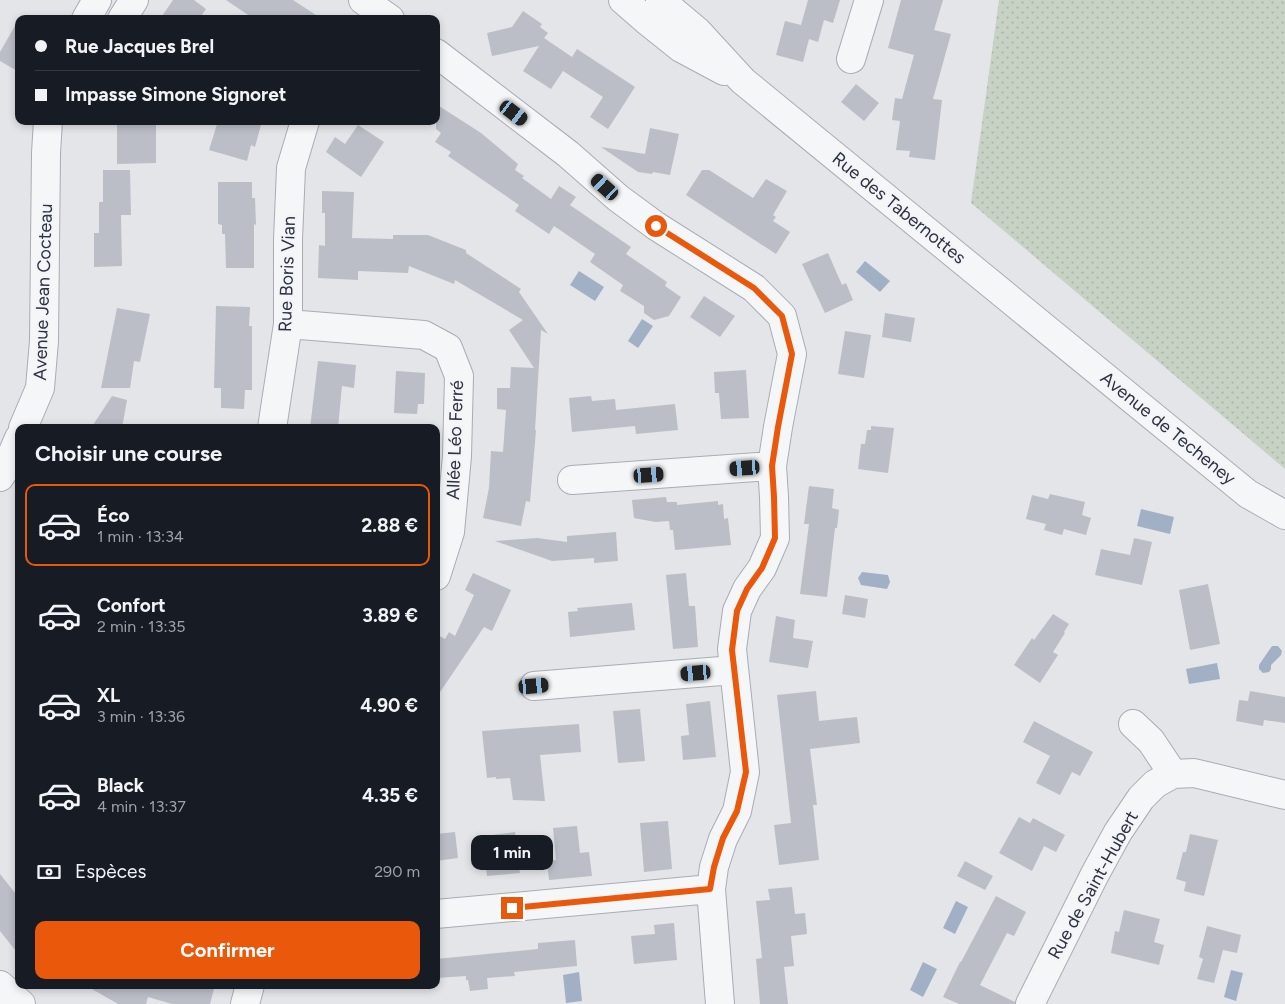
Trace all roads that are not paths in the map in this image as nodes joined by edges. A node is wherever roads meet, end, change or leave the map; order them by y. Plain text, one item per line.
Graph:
1 (97, 0) edge
2 (134, 0) edge
3 (624, 0) edge
4 (660, 0) edge
5 (869, 0) edge
6 (88, 15) edge
7 (125, 15) edge
8 (440, 56) edge
9 (851, 60) dead end
10 (743, 81) junction
11 (48, 125) edge
12 (58, 125) edge
13 (304, 125) edge
14 (46, 153) junction
15 (288, 324) junction
16 (1055, 336) joint
17 (25, 424) edge
18 (273, 424) edge
19 (15, 447) edge
20 (772, 466) junction
21 (0, 477) edge
22 (572, 480) dead end
23 (1285, 515) edge
24 (440, 563) edge
25 (734, 670) junction
26 (534, 686) dead end
27 (1132, 724) dead end
28 (1173, 774) junction
29 (1285, 795) edge
30 (710, 889) junction
31 (440, 914) edge
32 (0, 985) edge
33 (249, 989) edge
34 (21, 1004) edge
35 (245, 1004) edge
36 (720, 1004) edge
37 (1030, 1004) edge

1 - 6 street
2 - 7 street
3 - 10 street, Rue des Tabernottes
4 - 10 street, Rue des Tabernottes
5 - 9 street
8 - 20 street
10 - 16 street, Rue des Tabernottes
11 - 14 street, Avenue Jean Cocteau
12 - 14 street, Avenue Jean Cocteau
13 - 15 street, Rue Boris Vian
14 - 17 street, Avenue Jean Cocteau
15 - 18 street, Rue Boris Vian
15 - 24 street, Allée Léo Ferré
16 - 23 street, Avenue de Techeney
19 - 21 street
20 - 22 street
20 - 25 street
25 - 26 street
25 - 30 street
27 - 28 street
28 - 29 street
28 - 37 street, Rue de Saint-Hubert
30 - 31 street
30 - 36 street
32 - 34 street
33 - 35 street

